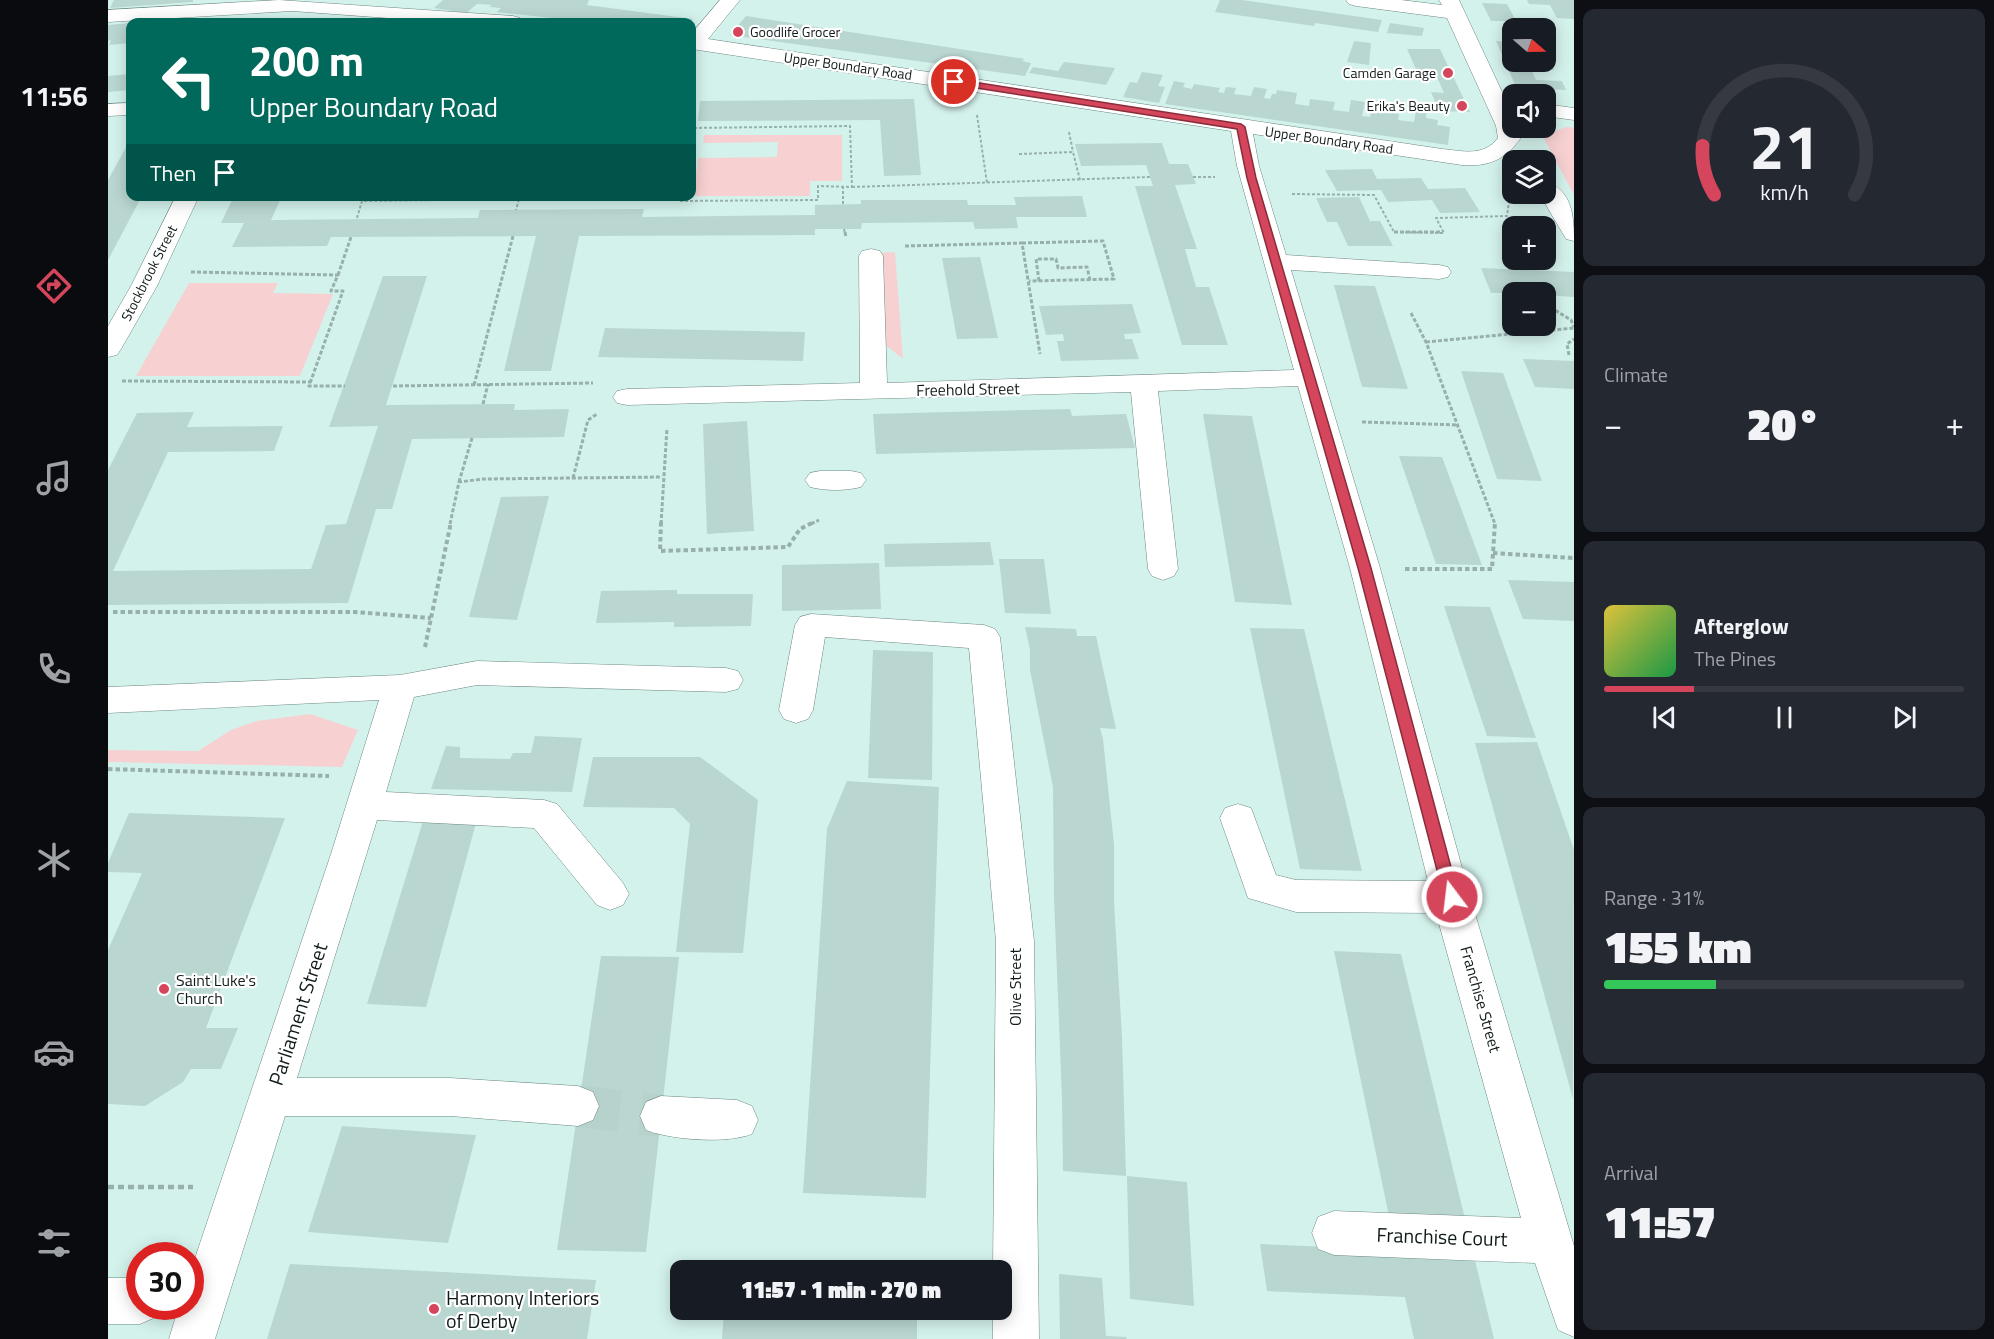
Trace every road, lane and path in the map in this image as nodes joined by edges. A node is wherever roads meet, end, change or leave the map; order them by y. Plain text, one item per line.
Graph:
1 (730, 0) edge
2 (1356, 0) edge
3 (258, 3) edge
4 (305, 6) junction
5 (408, 6) edge
6 (1452, 6) edge
7 (108, 16) edge
8 (292, 18) edge
9 (487, 18) edge
10 (696, 40) edge
11 (696, 43) edge
12 (973, 85) junction
13 (1502, 102) edge
14 (126, 109) edge
15 (108, 110) edge
16 (1556, 112) edge
17 (1574, 114) edge
18 (1241, 127) junction
19 (696, 128) edge
20 (1019, 154) dead end
21 (1502, 157) edge
22 (1150, 177) dead end
23 (1080, 180) junction
24 (987, 183) junction
25 (843, 186) junction
26 (852, 187) junction
27 (1256, 193) junction
28 (186, 201) edge
29 (362, 201) edge
30 (518, 201) edge
31 (696, 201) edge
32 (1556, 201) edge
33 (1509, 204) edge
34 (843, 205) dead end
35 (516, 210) dead end
36 (357, 218) dead end
37 (844, 229) dead end
38 (1574, 234) edge
39 (513, 236) dead end
40 (351, 237) dead end
41 (1022, 243) junction
42 (901, 246) dead end
43 (859, 251) joint
44 (1278, 262) junction
45 (151, 272) junction
46 (1438, 272) dead end
47 (338, 275) junction
48 (1089, 280) junction
49 (1029, 281) junction
50 (1039, 281) junction
51 (1556, 311) edge
52 (1411, 313) dead end
53 (1574, 328) edge
54 (1574, 339) edge
55 (1426, 342) junction
56 (108, 349) edge
57 (1569, 355) dead end
58 (1310, 377) junction
59 (120, 381) dead end
60 (311, 382) junction
61 (488, 384) junction
62 (1144, 384) junction
63 (474, 385) junction
64 (345, 386) dead end
65 (393, 386) dead end
66 (1046, 387) junction
67 (874, 390) junction
68 (670, 396) junction
69 (627, 397) junction
70 (483, 404) dead end
71 (1354, 421) dead end
72 (1460, 425) junction
73 (472, 438) dead end
74 (662, 477) junction
75 (573, 478) junction
76 (820, 480) dead end
77 (851, 480) dead end
78 (459, 482) junction
79 (819, 520) dead end
80 (1493, 553) junction
81 (1574, 558) edge
82 (1163, 569) dead end
83 (1397, 569) dead end
84 (113, 612) dead end
85 (431, 618) junction
86 (726, 680) dead end
87 (408, 686) junction
88 (108, 700) edge
89 (796, 710) dead end
90 (108, 769) edge
91 (368, 791) junction
92 (1238, 818) dead end
93 (610, 894) dead end
94 (1452, 897) junction
95 (271, 1096) junction
96 (578, 1106) tunnel mouth
97 (661, 1116) tunnel mouth
98 (737, 1120) dead end
99 (242, 1186) junction
100 (108, 1187) edge
101 (1334, 1233) dead end
102 (1551, 1241) junction
103 (204, 1289) edge
104 (108, 1301) edge
105 (126, 1301) edge
106 (1574, 1314) edge
107 (1016, 1339) edge

1 - 10 street
2 - 6 street
3 - 4 street
3 - 7 street
4 - 5 street
4 - 8 street
5 - 9 street
6 - 13 street
11 - 12 street, Upper Boundary Road
12 - 18 street, Upper Boundary Road
12 - 24 path
14 - 15 street
16 - 17 street
18 - 21 street, Upper Boundary Road
18 - 27 street, Franchise Street
19 - 26 path
20 - 23 path
22 - 23 path
23 - 24 path
24 - 26 path
25 - 26 path
25 - 31 path
25 - 34 path
27 - 33 path
27 - 44 street, Franchise Street
28 - 45 street, Stockbrook Street
29 - 36 path
30 - 35 path
32 - 38 street
37 - 43 path
39 - 63 path
40 - 47 path
41 - 42 path
41 - 48 path
41 - 49 path
43 - 67 street
44 - 46 street
44 - 58 street, Franchise Street
45 - 47 path
45 - 56 street, Stockbrook Street
47 - 60 path
48 - 50 path
48 - 50 path
49 - 50 path
49 - 66 path
51 - 53 path
52 - 55 path
53 - 55 path
54 - 57 path
55 - 72 path
58 - 62 street, Freehold Street
58 - 94 street, Franchise Street
59 - 60 path
60 - 64 path
61 - 63 path
61 - 69 path
61 - 70 path
62 - 66 street, Freehold Street
62 - 82 street
63 - 65 path
66 - 67 street, Freehold Street
67 - 68 street, Freehold Street
68 - 69 street, Freehold Street
68 - 74 path
69 - 75 path
71 - 72 path
72 - 80 path
73 - 78 path
74 - 75 path
74 - 79 path
75 - 78 path
76 - 77 street
78 - 85 path
80 - 81 path
80 - 83 path
84 - 85 path
85 - 87 path
86 - 87 street
87 - 88 street
87 - 91 street, Parliament Street
89 - 107 street, Olive Street
90 - 91 path
91 - 93 street
91 - 95 street, Parliament Street
92 - 94 street
94 - 102 street, Franchise Street
95 - 96 street
95 - 99 street, Parliament Street
97 - 98 street
99 - 100 path
99 - 103 street, Parliament Street
101 - 102 street, Franchise Court
102 - 106 street, Franchise Street
104 - 105 street

